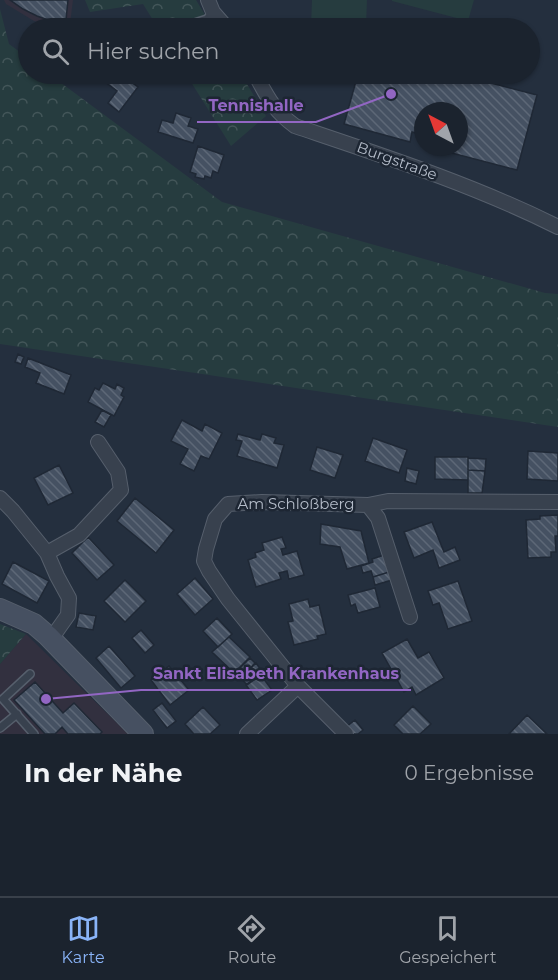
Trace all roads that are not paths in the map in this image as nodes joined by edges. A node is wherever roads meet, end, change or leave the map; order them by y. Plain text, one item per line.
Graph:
1 (260, 84) edge
2 (558, 227) edge
3 (98, 442) dead end
4 (0, 498) edge
5 (558, 502) edge
6 (368, 505) junction
7 (47, 553) junction
8 (0, 609) edge
9 (410, 617) dead end
10 (48, 636) junction
11 (30, 674) dead end
12 (298, 686) junction
13 (17, 714) junction
14 (0, 728) edge
15 (140, 733) edge
16 (34, 734) edge
17 (247, 734) edge
18 (346, 734) edge

1 - 2 street, Burgstraße
3 - 7 street
4 - 7 street
5 - 6 street, Am Schloßberg
6 - 9 street, Am Schloßberg
6 - 12 street, Am Schloßberg
7 - 10 street
8 - 10 street
10 - 15 street
11 - 13 lane
12 - 17 street
12 - 18 street, Am Schloßberg
13 - 14 lane
13 - 16 lane

